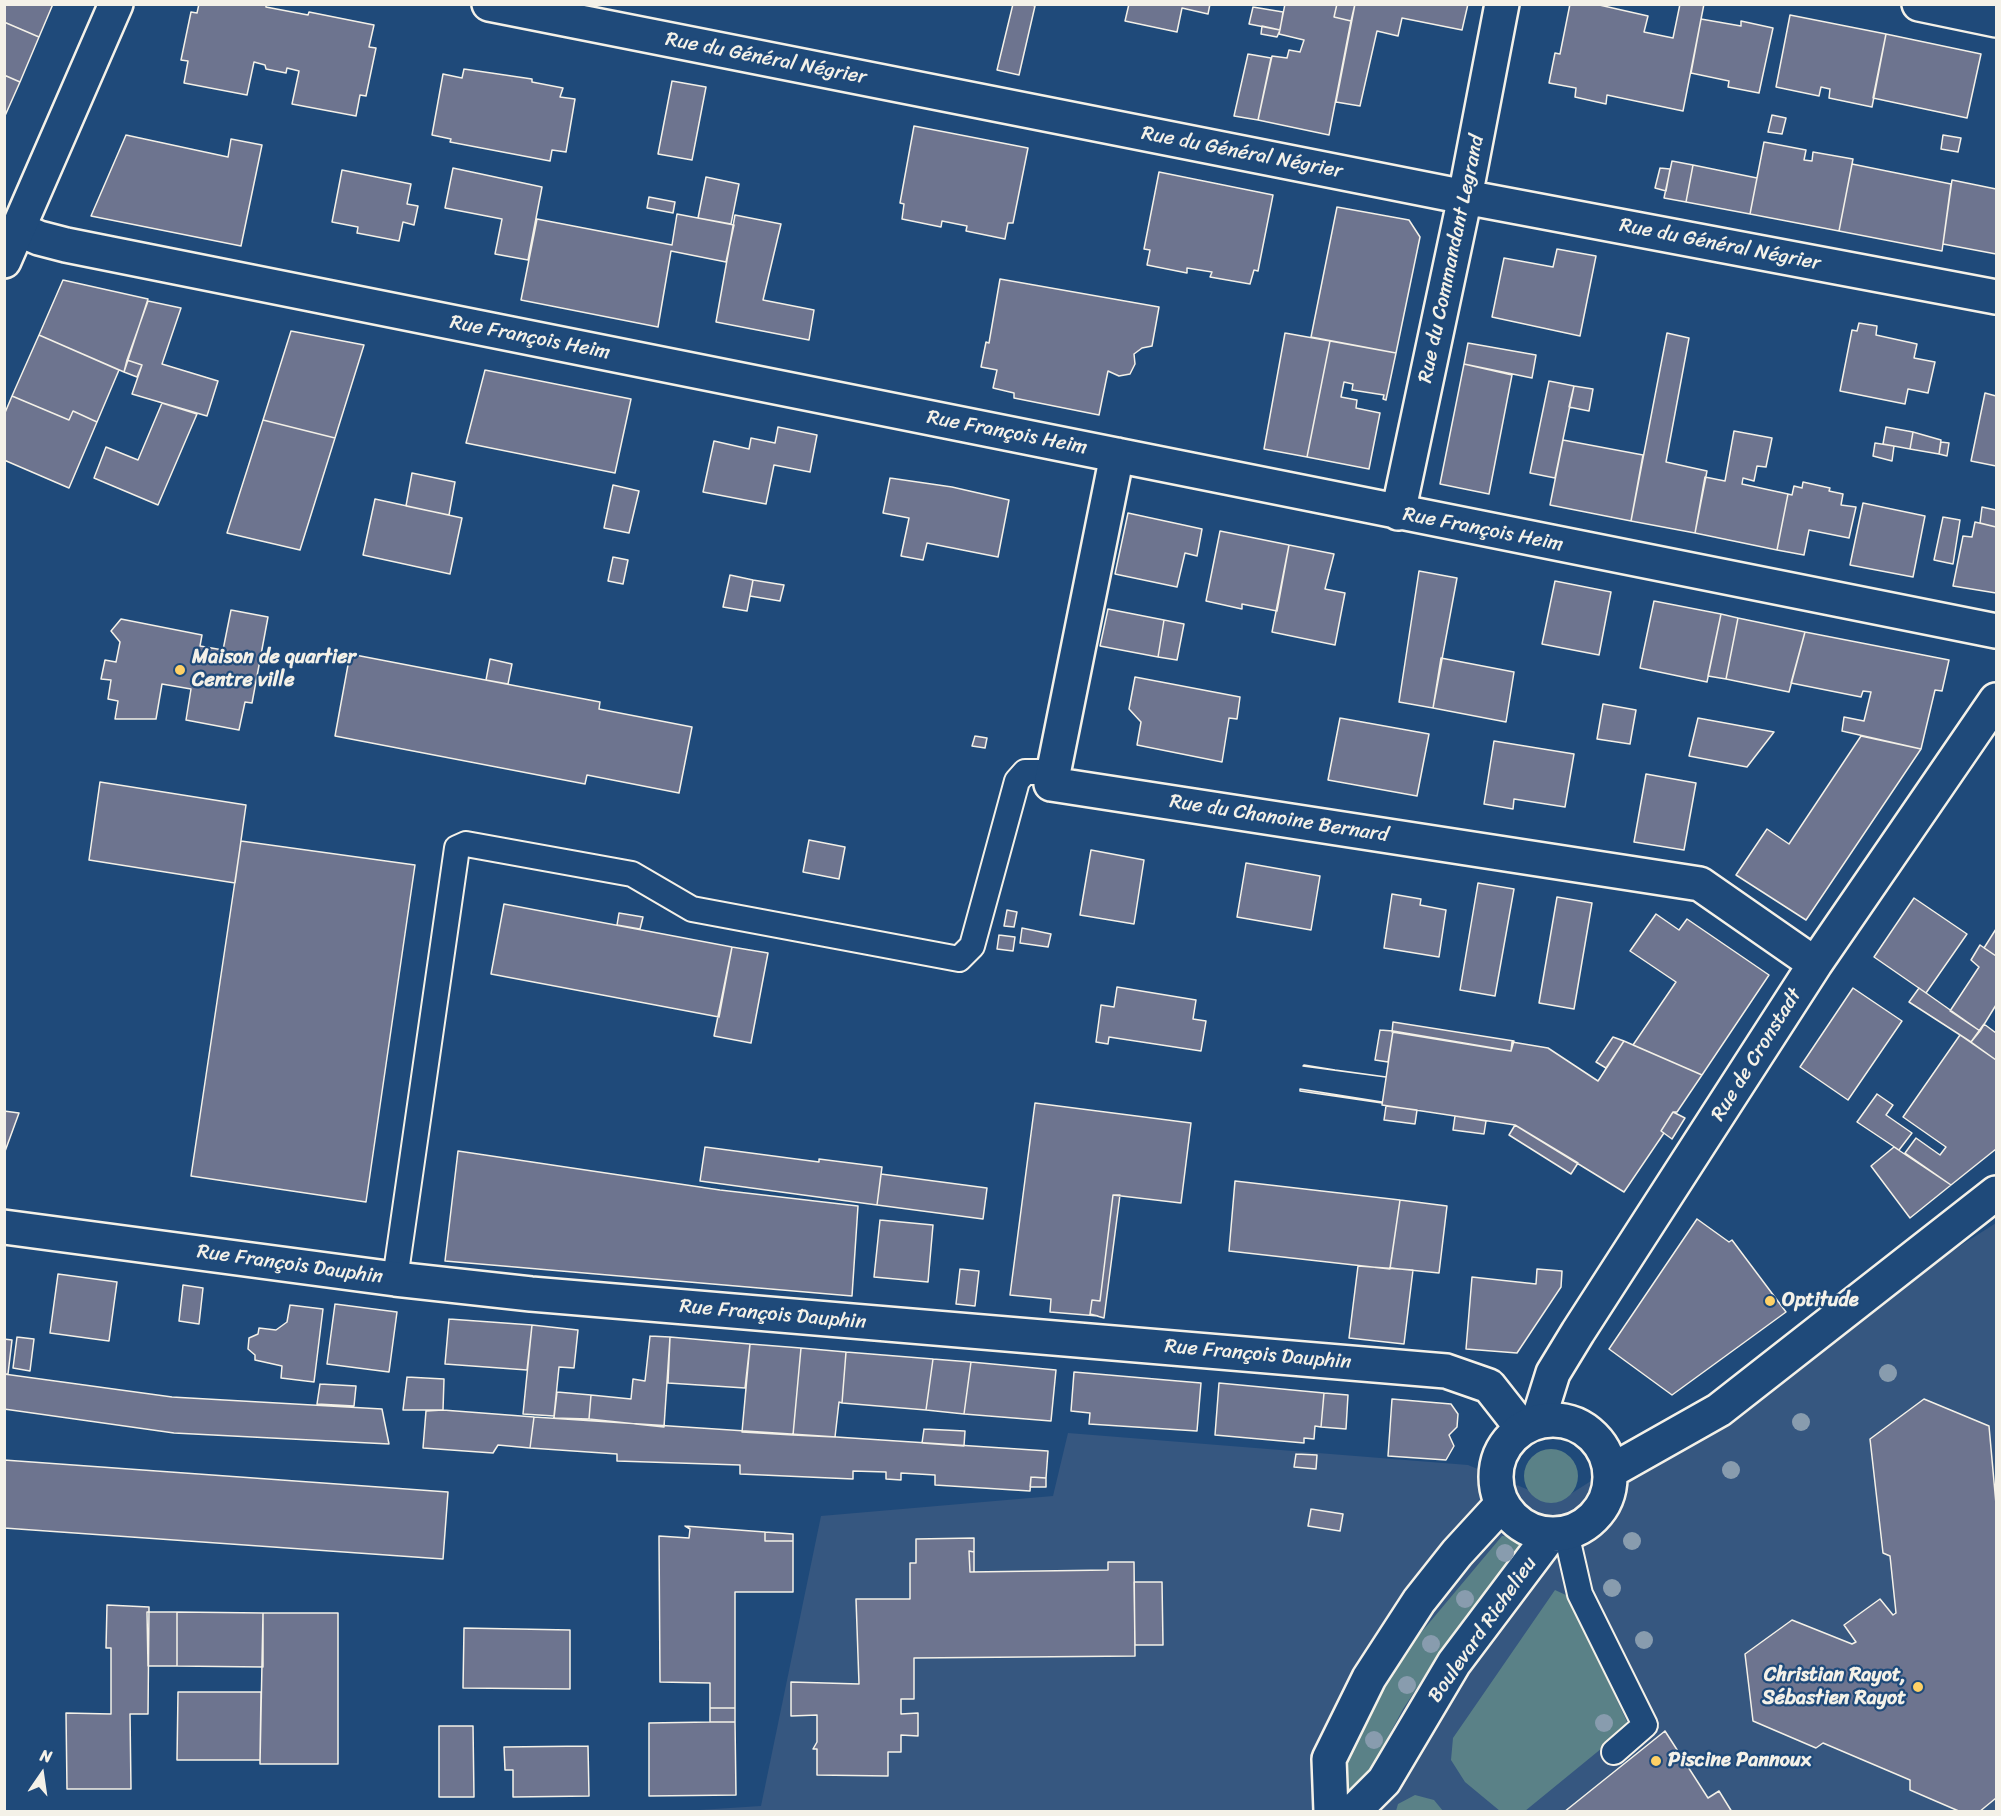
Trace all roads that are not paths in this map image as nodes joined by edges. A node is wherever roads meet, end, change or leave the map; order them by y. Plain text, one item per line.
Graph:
1 (116, 4) edge
2 (489, 4) edge
3 (1502, 4) edge
4 (1919, 4) edge
5 (1996, 20) edge
6 (1466, 197) junction
7 (18, 229) junction
8 (4, 261) edge
9 (1996, 297) edge
10 (1117, 455) junction
11 (1398, 513) junction
12 (1996, 631) edge
13 (1996, 700) edge
14 (1053, 772) junction
15 (1815, 964) junction
16 (1996, 1194) edge
17 (4, 1227) edge
18 (395, 1279) junction
19 (1530, 1424) junction
20 (1611, 1471) junction
21 (1502, 1503) junction
22 (1559, 1534) junction
23 (1614, 1752) dead end
24 (1331, 1812) edge
25 (1353, 1812) edge

1 - 7 street
2 - 6 street, Rue du Général Négrier
3 - 6 street, Rue du Commandant Legrand
4 - 5 street
6 - 9 street, Rue du Général Négrier
6 - 11 street, Rue du Commandant Legrand
7 - 8 street
7 - 10 street, Rue François Heim
10 - 11 street, Rue François Heim
10 - 14 street
11 - 12 street, Rue François Heim
13 - 15 street, Rue de Cronstadt
14 - 15 street, Rue du Chanoine Bernard
14 - 18 lane
15 - 19 street, Rue de Cronstadt
16 - 20 street
17 - 18 street, Rue François Dauphin
18 - 19 street, Rue François Dauphin
19 - 20 street
19 - 21 street
20 - 22 street
21 - 22 street
21 - 24 street
22 - 23 lane
22 - 25 street, Boulevard Richelieu

